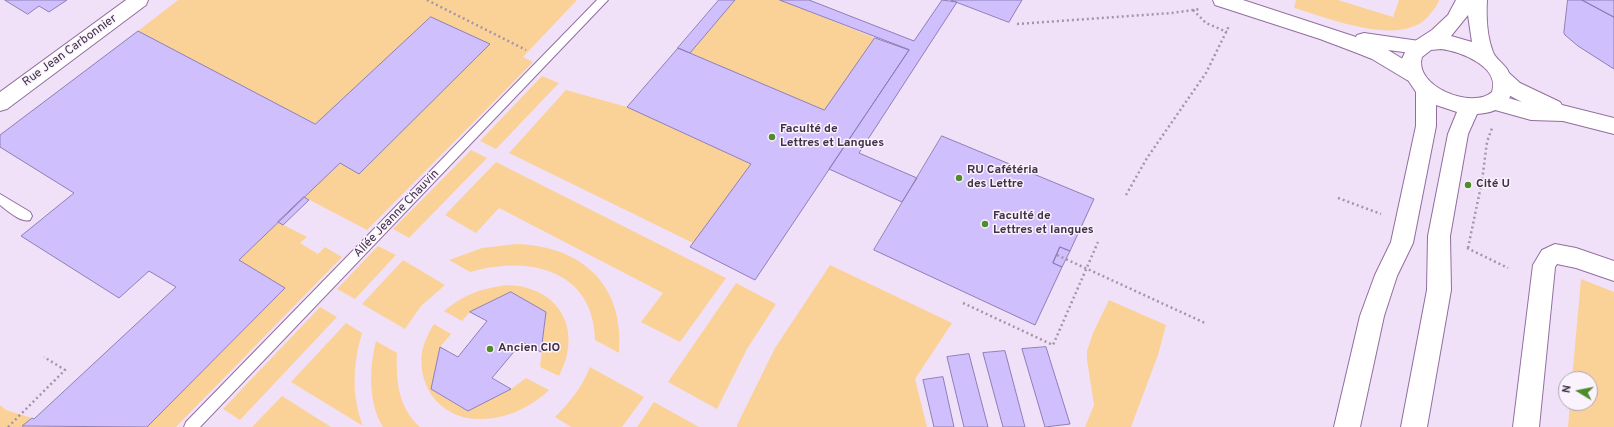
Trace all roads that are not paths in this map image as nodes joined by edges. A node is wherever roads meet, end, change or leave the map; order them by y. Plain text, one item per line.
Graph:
1 (139, 0) edge
2 (604, 0) edge
3 (1465, 0) edge
4 (1478, 0) edge
5 (1215, 4) edge
6 (1327, 34) junction
7 (1422, 45) junction
8 (1484, 57) junction
9 (1502, 78) junction
10 (1420, 82) junction
11 (1495, 102) junction
12 (0, 103) edge
13 (1470, 106) junction
14 (1563, 113) junction
15 (1614, 126) edge
16 (0, 199) edge
17 (26, 216) dead end
18 (1614, 271) edge
19 (191, 427) edge
20 (1347, 427) edge
21 (1414, 427) edge
22 (1526, 427) edge

1 - 12 main road, Rue Jean Carbonnier
2 - 19 lane, Allée Jeanne Chauvin
3 - 7 main road
4 - 8 main road
5 - 6 main road
6 - 7 main road
6 - 10 main road
7 - 8 main road
7 - 10 main road
8 - 9 main road
9 - 11 main road
9 - 14 main road
10 - 13 main road
10 - 20 main road
11 - 13 main road
11 - 14 main road
13 - 21 main road
14 - 15 main road
16 - 17 lane
18 - 22 main road

